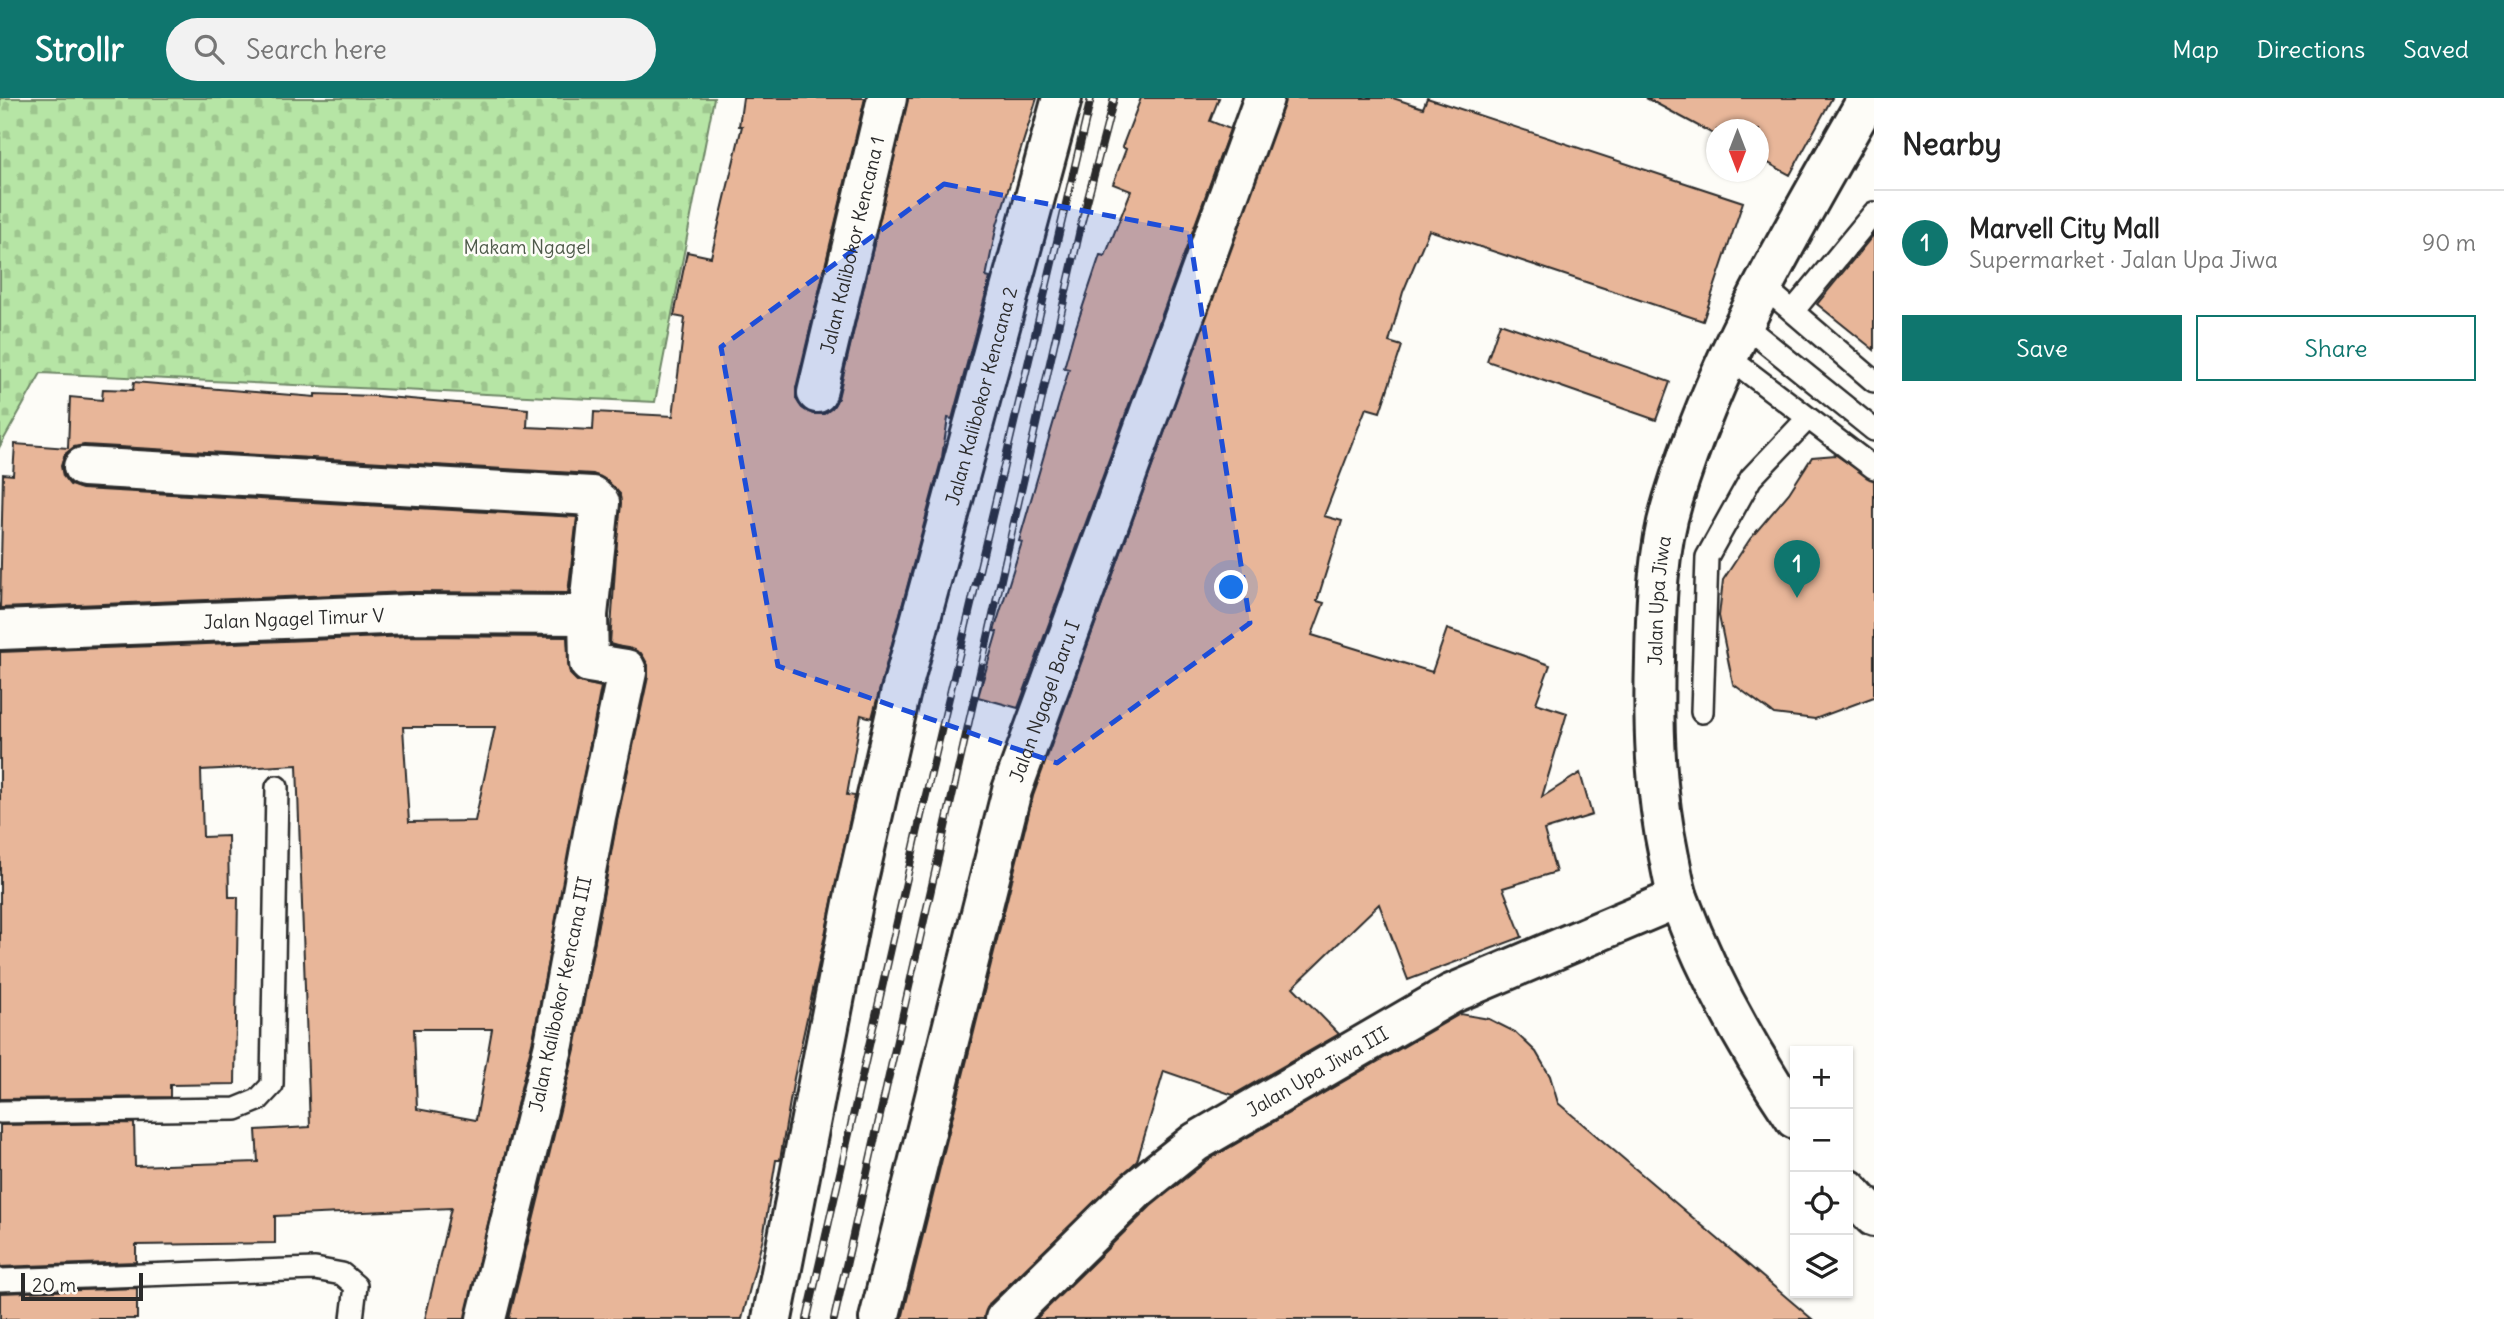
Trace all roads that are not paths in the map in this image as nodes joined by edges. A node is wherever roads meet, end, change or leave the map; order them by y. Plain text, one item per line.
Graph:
1 (887, 98) edge
2 (1062, 98) edge
3 (1264, 98) edge
4 (1868, 98) edge
5 (1874, 213) edge
6 (1763, 286) junction
7 (1794, 310) junction
8 (1736, 341) junction
9 (1874, 381) edge
10 (817, 393) dead end
11 (1808, 418) junction
12 (1874, 430) edge
13 (83, 467) dead end
14 (1874, 468) edge
15 (588, 615) junction
16 (0, 630) edge
17 (1702, 712) dead end
18 (277, 787) dead end
19 (1678, 898) junction
20 (0, 1112) edge
21 (1790, 1112) edge
22 (1853, 1194) edge
23 (1874, 1217) edge
24 (0, 1280) edge
25 (352, 1319) edge
26 (486, 1319) edge
27 (772, 1319) edge
28 (879, 1319) edge
29 (1005, 1319) edge

1 - 10 street, Jalan Kalibokor Kencana 1
2 - 27 street, Jalan Kalibokor Kencana 2
3 - 28 street, Jalan Ngagel Baru I
4 - 6 street, Jalan Upa Jiwa
5 - 7 lane
6 - 7 lane
6 - 8 street, Jalan Upa Jiwa
7 - 9 lane
8 - 11 lane
8 - 12 lane
8 - 19 street, Jalan Upa Jiwa
11 - 14 lane
11 - 17 lane
13 - 15 street
15 - 16 street, Jalan Ngagel Timur V
15 - 26 street, Jalan Kalibokor Kencana III
18 - 20 lane
19 - 21 street, Jalan Upa Jiwa
19 - 29 street, Jalan Upa Jiwa III
22 - 23 street
24 - 25 lane

